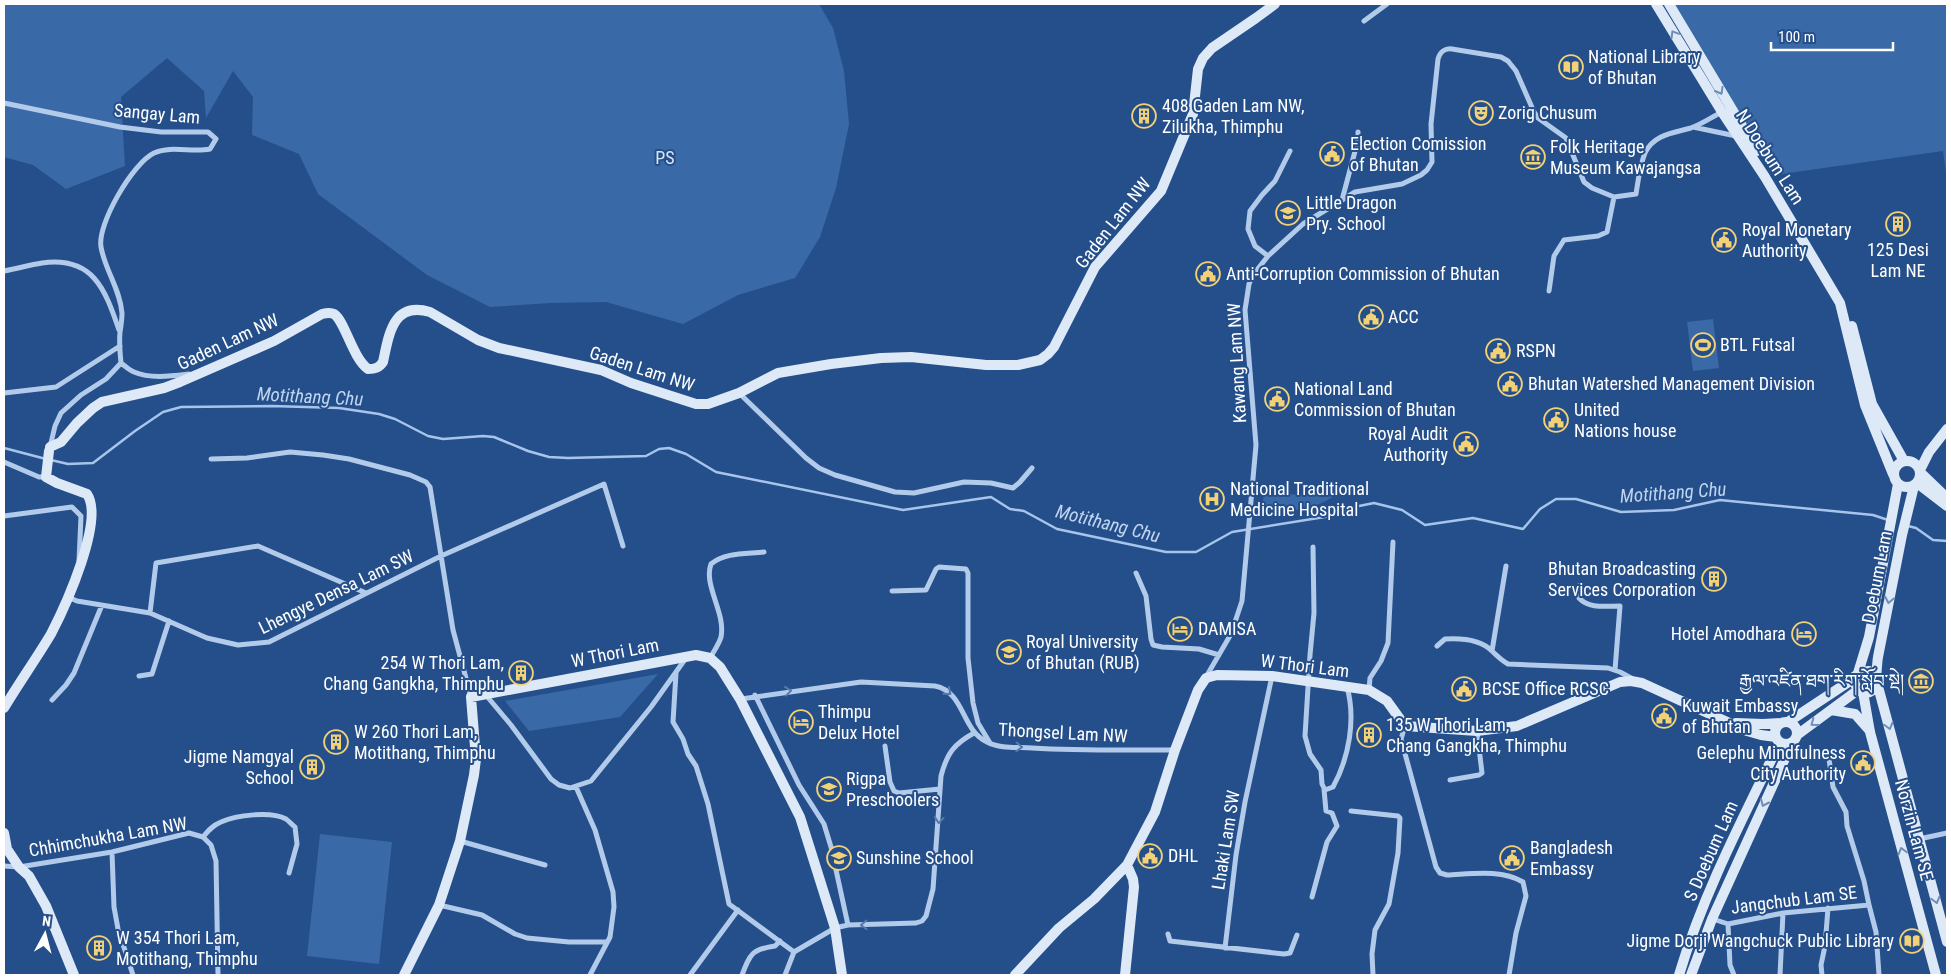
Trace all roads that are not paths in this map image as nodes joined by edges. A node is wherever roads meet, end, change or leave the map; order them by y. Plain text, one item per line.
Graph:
1 (1275, 4) edge
2 (1387, 4) edge
3 (1656, 4) edge
4 (1669, 4) edge
5 (1364, 21) dead end
6 (4, 103) edge
7 (1726, 110) junction
8 (1692, 127) junction
9 (1358, 132) dead end
10 (1743, 135) junction
11 (1290, 150) dead end
12 (1614, 197) junction
13 (1342, 200) junction
14 (1268, 256) junction
15 (4, 271) edge
16 (1549, 291) dead end
17 (120, 333) junction
18 (120, 346) junction
19 (121, 363) junction
20 (196, 374) junction
21 (4, 393) edge
22 (739, 393) junction
23 (1947, 429) edge
24 (50, 449) junction
25 (1929, 452) junction
26 (211, 459) dead end
27 (1906, 461) junction
28 (4, 462) edge
29 (1032, 468) dead end
30 (1920, 471) junction
31 (46, 472) junction
32 (1893, 474) junction
33 (1898, 484) junction
34 (1916, 484) junction
35 (1947, 498) edge
36 (1947, 506) edge
37 (4, 516) edge
38 (1393, 542) dead end
39 (623, 546) dead end
40 (1313, 547) dead end
41 (764, 552) dead end
42 (441, 556) junction
43 (80, 564) junction
44 (1506, 566) dead end
45 (1136, 573) dead end
46 (1580, 585) dead end
47 (892, 591) dead end
48 (366, 592) junction
49 (68, 597) junction
50 (102, 605) junction
51 (150, 613) junction
52 (169, 622) junction
53 (1437, 646) dead end
54 (1492, 651) junction
55 (1219, 655) junction
56 (687, 656) junction
57 (710, 658) junction
58 (1615, 670) junction
59 (676, 673) junction
60 (1857, 674) junction
61 (139, 676) dead end
62 (1272, 676) junction
63 (1206, 678) junction
64 (1876, 678) junction
65 (1310, 681) junction
66 (1635, 682) junction
67 (1347, 687) junction
68 (1369, 690) junction
69 (1861, 691) junction
70 (485, 694) junction
71 (755, 696) junction
72 (471, 697) junction
73 (740, 699) junction
74 (52, 700) dead end
75 (4, 708) edge
76 (1831, 710) junction
77 (1728, 722) junction
78 (1784, 722) junction
79 (1405, 726) junction
80 (1477, 731) junction
81 (1870, 732) junction
82 (974, 733) junction
83 (1795, 739) junction
84 (1778, 740) junction
85 (990, 744) junction
86 (885, 746) dead end
87 (1175, 750) junction
88 (1828, 752) dead end
89 (1450, 780) dead end
90 (576, 787) junction
91 (940, 789) junction
92 (1324, 789) junction
93 (1351, 811) dead end
94 (4, 833) edge
95 (1947, 833) edge
96 (203, 837) junction
97 (1919, 839) junction
98 (460, 841) junction
99 (112, 852) junction
100 (545, 865) dead end
101 (1127, 865) junction
102 (4, 866) edge
103 (18, 866) junction
104 (288, 873) dead end
105 (1312, 897) dead end
106 (439, 905) junction
107 (1869, 905) junction
108 (1828, 908) junction
109 (738, 910) junction
110 (1782, 913) junction
111 (1712, 919) junction
112 (1728, 924) junction
113 (848, 925) junction
114 (835, 928) junction
115 (1168, 934) dead end
116 (1297, 935) dead end
117 (780, 941) junction
118 (607, 942) junction
119 (1947, 942) edge
120 (1225, 948) junction
121 (794, 952) junction
122 (74, 975) edge
123 (133, 975) edge
124 (218, 975) edge
125 (404, 975) edge
126 (590, 975) edge
127 (690, 975) edge
128 (742, 975) edge
129 (785, 975) edge
130 (842, 975) edge
131 (1015, 975) edge
132 (1125, 975) edge
133 (1373, 975) edge
134 (1509, 975) edge
135 (1679, 975) edge
136 (1691, 975) edge
137 (1734, 975) edge
138 (1780, 975) edge
139 (1822, 975) edge
140 (1879, 975) edge
141 (1936, 975) edge

1 - 22 main road, Gaden Lam NW
2 - 5 street
7 -> 3 main road, N Doebum Lam
4 -> 7 main road, N Doebum Lam
6 - 17 street, Sangay Lam
7 - 8 street
7 - 10 main road, N Doebum Lam
8 - 10 street
8 - 12 street
9 - 13 street
10 - 27 main road, N Doebum Lam
10 - 32 main road, N Doebum Lam
11 - 14 street
12 - 13 street, Kawang Lam NW
12 - 16 street
13 - 14 street, Kawang Lam NW
14 - 55 street, Kawang Lam NW
15 - 17 street
17 - 18 street, Sangay Lam
18 - 19 street, Sangay Lam
18 - 21 street
19 - 20 street
19 - 24 street
20 - 22 main road, Gaden Lam NW
20 - 24 main road, Gaden Lam NW
22 - 29 street
23 - 25 main road
24 - 31 main road
25 - 27 main road
25 - 30 main road
26 - 42 street
27 - 30 main road
27 - 32 main road
28 - 31 street
30 - 34 main road
30 - 35 main road
31 - 43 main road
32 - 33 main road
33 - 34 main road
33 - 60 main road, Doebum Lam
34 - 36 main road
34 -> 64 main road, Doebum Lam
37 - 43 street
38 - 68 street
39 - 42 street, Lhengye Densa Lam SW
40 - 65 street
41 - 57 street
42 - 48 street, Lhengye Densa Lam SW
42 - 72 street
43 - 49 main road
44 - 54 street
45 - 55 street
46 - 58 street
47 - 85 street
48 - 51 street
48 - 52 street, Lhengye Densa Lam SW
49 - 50 street, Lhengye Densa Lam SW
49 - 75 main road
50 - 51 street, Lhengye Densa Lam SW
50 - 74 street
51 - 52 street, Lhengye Densa Lam SW
52 - 61 street
53 - 54 street
54 - 58 street
55 - 63 street, Kawang Lam NW
56 - 57 main road, W Thori Lam
56 - 59 street
56 - 70 main road, W Thori Lam
57 - 73 main road
58 - 66 street
59 - 90 street
59 - 109 street
60 - 64 main road
60 - 69 main road
60 - 78 main road
62 - 63 main road, W Thori Lam
62 - 65 main road, W Thori Lam
62 - 120 street, Lhaki Lam SW
63 - 87 main road
64 - 69 main road
64 -> 97 main road
65 - 67 main road, W Thori Lam
65 - 92 street
66 - 77 main road
66 - 80 main road
67 - 68 main road, W Thori Lam
67 - 92 street
68 - 79 main road, W Thori Lam
69 - 76 main road
69 - 81 main road, Norzin Lam SE
70 - 72 main road, W Thori Lam
70 - 90 street
71 - 73 street, Thongsel Lam NW
71 -> 82 street, Thongsel Lam NW
71 - 113 street
72 - 98 main road
73 - 114 main road
76 - 81 main road
76 -> 83 main road
77 - 78 main road
77 - 84 main road
78 - 83 main road
78 - 84 main road
79 - 80 main road
79 - 134 street
80 - 89 street
141 -> 81 main road, Norzin Lam SE
82 - 85 street, Thongsel Lam NW
82 - 91 street
83 - 84 main road
83 -> 111 main road, S Doebum Lam
84 - 135 main road, S Doebum Lam
85 -> 87 street, Thongsel Lam NW
86 - 91 street
87 - 101 main road
88 - 107 street
90 - 118 street
91 -> 113 street
92 - 105 street
93 - 133 street
94 - 103 main road
95 - 97 street
96 - 99 street, Chhimchukha Lam NW
96 - 104 street, Chhimchukha Lam NW
96 - 124 street
97 -> 119 main road
98 - 100 street
98 - 106 main road
99 - 103 street, Chhimchukha Lam NW
99 - 123 street
101 - 131 main road
101 - 132 main road
102 - 103 street, Chhimchukha Lam NW
103 - 122 main road
106 - 118 street
106 - 125 main road
107 - 108 street, Jangchub Lam SE
107 - 140 street, Jangchub Lam SE
108 - 110 street, Jangchub Lam SE
108 - 139 street
109 - 117 street
109 - 127 street
110 - 112 street, Jangchub Lam SE
110 - 138 street
111 - 112 street, Jangchub Lam SE
111 - 136 main road, S Doebum Lam
112 - 137 street
113 - 114 street
114 - 121 street
114 - 130 main road
115 - 120 street
116 - 120 street
117 - 121 street
117 - 128 street
118 - 126 street
121 - 129 street

